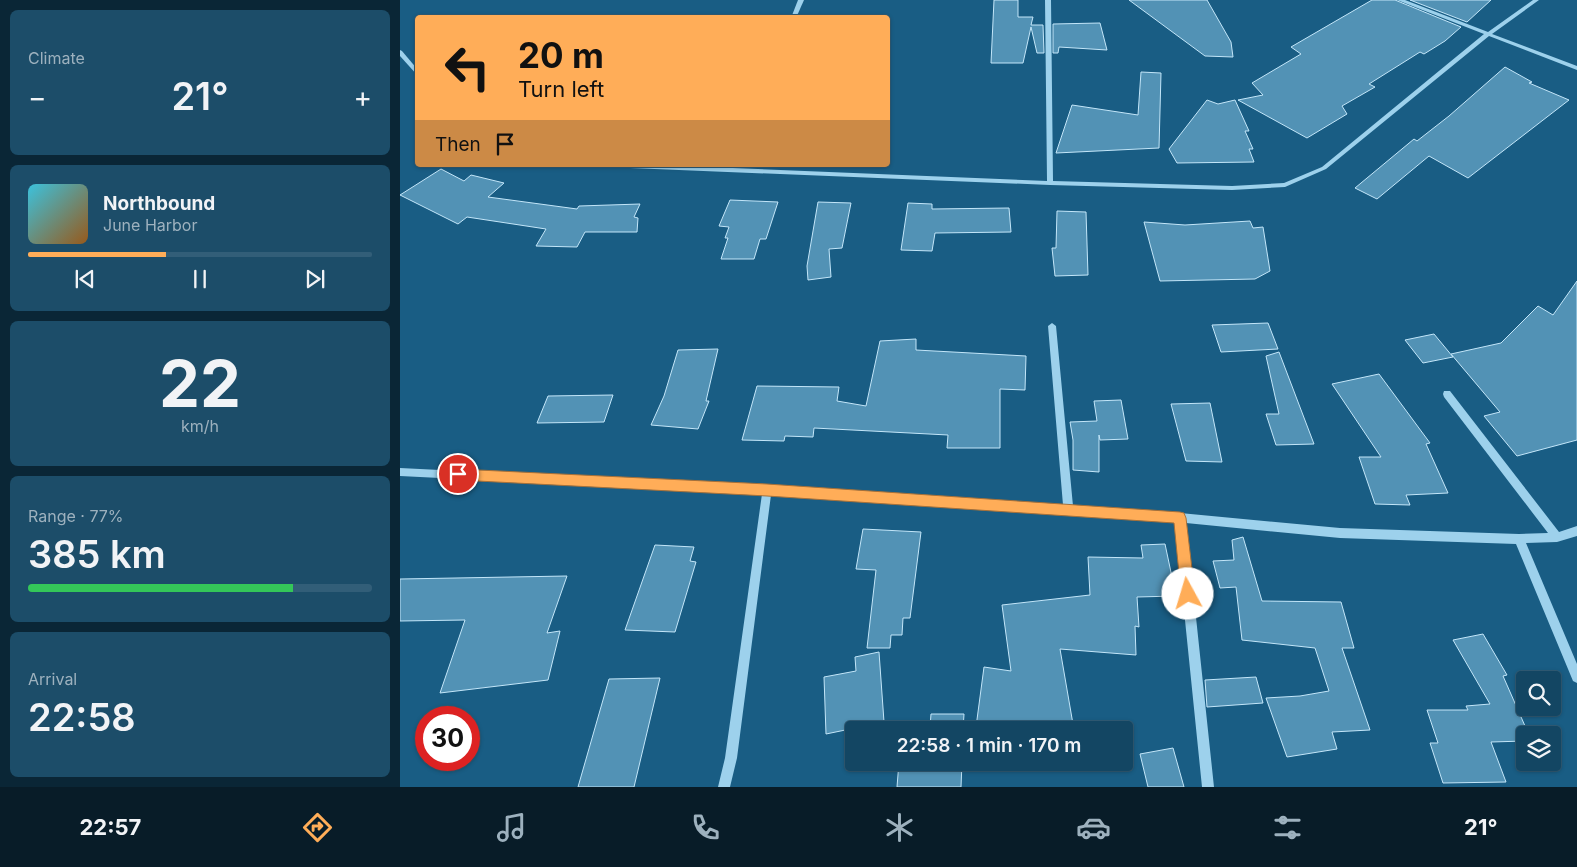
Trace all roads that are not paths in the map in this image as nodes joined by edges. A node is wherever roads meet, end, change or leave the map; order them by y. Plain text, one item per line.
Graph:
1 (801, 0) edge
2 (1048, 0) edge
3 (1400, 0) edge
4 (1536, 0) edge
5 (794, 15) edge
6 (1488, 34) junction
7 (400, 52) edge
8 (1577, 68) edge
9 (415, 70) edge
10 (726, 167) edge
11 (1050, 183) junction
12 (1052, 326) dead end
13 (1447, 394) dead end
14 (400, 472) edge
15 (767, 490) junction
16 (1068, 510) junction
17 (1180, 518) junction
18 (1577, 531) edge
19 (1556, 537) junction
20 (1519, 539) junction
21 (1577, 677) edge
22 (724, 787) edge
23 (1208, 787) edge

1 - 5 street
2 - 11 street
3 - 6 street
4 - 6 street
6 - 8 street
6 - 11 street
7 - 9 street
10 - 11 street
12 - 16 street
13 - 19 street
14 - 15 street
15 - 16 street
15 - 22 street
16 - 17 street
17 - 20 street
17 - 23 street
18 - 19 street
19 - 20 street
20 - 21 street

